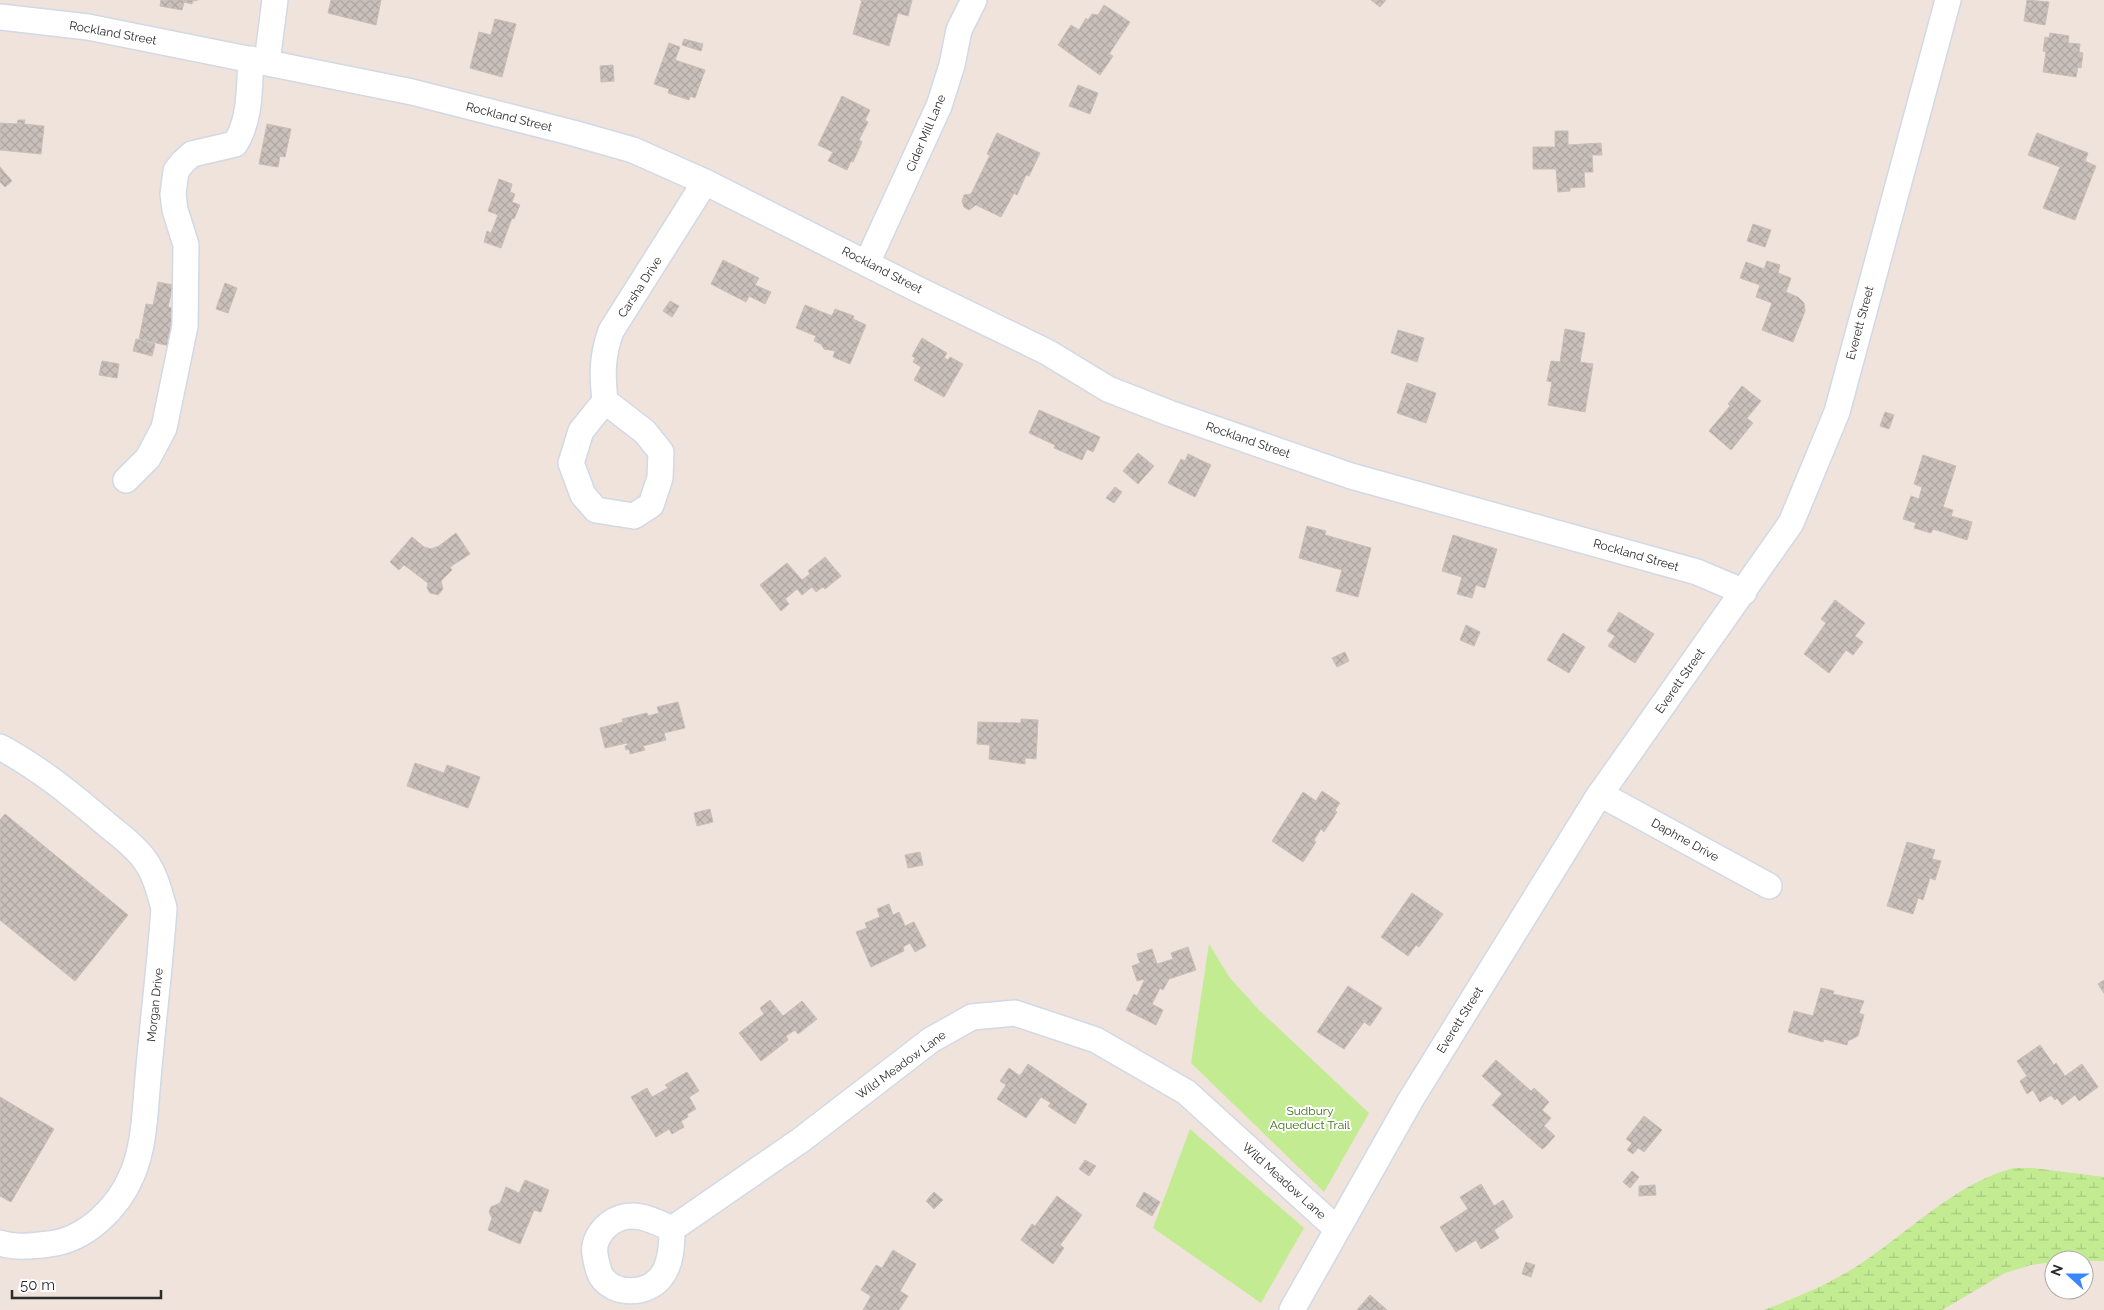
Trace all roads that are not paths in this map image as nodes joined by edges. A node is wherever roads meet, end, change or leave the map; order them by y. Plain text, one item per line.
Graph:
1 (275, 0) edge
2 (974, 0) edge
3 (1948, 0) edge
4 (0, 17) edge
5 (259, 60) junction
6 (705, 182) junction
7 (867, 263) junction
8 (605, 401) junction
9 (126, 480) dead end
10 (1744, 592) junction
11 (0, 747) edge
12 (1600, 794) junction
13 (1769, 886) dead end
14 (1337, 1229) junction
15 (672, 1230) dead end
16 (0, 1243) edge
17 (1292, 1310) edge

1 - 5 street
2 - 7 street, Cider Mill Lane
3 - 10 street, Everett Street
4 - 5 street, Rockland Street
5 - 6 street, Rockland Street
5 - 9 street
6 - 7 street, Rockland Street
6 - 8 street, Carsha Drive
7 - 10 street, Rockland Street
8 - 8 street
10 - 12 street, Everett Street
11 - 16 street, Morgan Drive
12 - 13 street, Daphne Drive
12 - 14 street, Everett Street
14 - 15 street, Wild Meadow Lane
14 - 17 street, Everett Street

